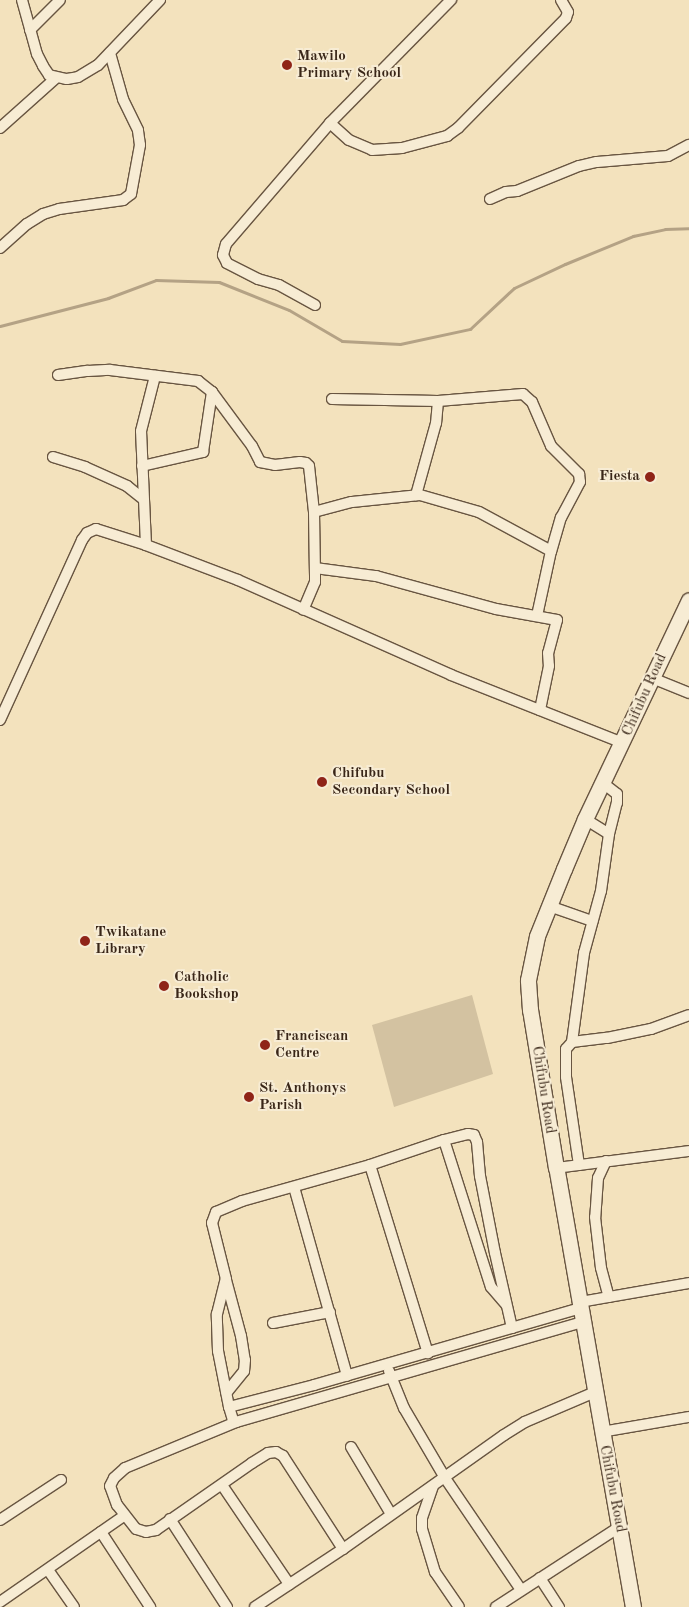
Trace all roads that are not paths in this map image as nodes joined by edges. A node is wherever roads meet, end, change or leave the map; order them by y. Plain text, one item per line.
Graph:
1 (22, 0) edge
2 (60, 0) edge
3 (160, 0) edge
4 (451, 0) edge
5 (562, 0) edge
6 (30, 30) junction
7 (110, 53) junction
8 (56, 78) junction
9 (330, 123) junction
10 (0, 128) edge
11 (689, 144) edge
12 (490, 199) dead end
13 (0, 248) edge
14 (315, 305) dead end
15 (58, 375) dead end
16 (155, 376) junction
17 (212, 392) junction
18 (332, 399) dead end
19 (438, 401) junction
20 (53, 457) dead end
21 (142, 466) junction
22 (416, 495) junction
23 (143, 499) junction
24 (314, 512) junction
25 (146, 545) junction
26 (552, 551) junction
27 (315, 568) junction
28 (689, 600) edge
29 (303, 610) junction
30 (537, 616) junction
31 (652, 678) junction
32 (689, 693) edge
33 (540, 710) junction
34 (0, 720) edge
35 (623, 743) junction
36 (604, 783) junction
37 (585, 819) junction
38 (609, 834) junction
39 (548, 906) junction
40 (592, 921) junction
41 (689, 1015) edge
42 (572, 1042) junction
43 (444, 1140) junction
44 (689, 1151) edge
45 (606, 1161) junction
46 (370, 1165) junction
47 (579, 1165) junction
48 (556, 1168) junction
49 (294, 1187) junction
50 (226, 1279) junction
51 (689, 1283) edge
52 (609, 1297) junction
53 (506, 1304) junction
54 (582, 1311) junction
55 (330, 1312) junction
56 (273, 1323) dead end
57 (512, 1328) junction
58 (463, 1343) junction
59 (428, 1353) junction
60 (467, 1355) junction
61 (387, 1364) junction
62 (347, 1376) junction
63 (392, 1377) junction
64 (314, 1385) junction
65 (594, 1392) junction
66 (226, 1393) junction
67 (318, 1397) junction
68 (229, 1408) junction
69 (689, 1416) edge
70 (236, 1422) junction
71 (601, 1432) junction
72 (351, 1447) dead end
73 (445, 1478) junction
74 (61, 1480) dead end
75 (222, 1484) junction
76 (433, 1486) junction
77 (391, 1514) junction
78 (124, 1515) junction
79 (170, 1519) junction
80 (0, 1520) edge
81 (619, 1527) junction
82 (101, 1532) junction
83 (343, 1549) junction
84 (48, 1570) junction
85 (540, 1578) junction
86 (289, 1584) junction
87 (521, 1590) junction
88 (0, 1603) edge
89 (2, 1607) edge
90 (74, 1607) edge
91 (150, 1607) edge
92 (227, 1607) edge
93 (255, 1607) edge
94 (459, 1607) edge
95 (496, 1607) edge
96 (559, 1607) edge
97 (633, 1607) edge

1 - 6 street
2 - 6 street
3 - 7 street
4 - 9 street
5 - 9 street
6 - 8 street
7 - 8 street
7 - 13 street
8 - 10 street
9 - 14 street
11 - 12 street
15 - 16 street
16 - 17 street
16 - 21 street
17 - 21 street
17 - 24 street
18 - 19 street
19 - 22 street
19 - 26 street
20 - 23 street
21 - 23 street
22 - 24 street
22 - 26 street
23 - 25 street
24 - 27 street
25 - 29 street
25 - 34 street
26 - 30 street
27 - 29 street
27 - 30 street
28 - 31 main road, Chifubu Road
29 - 33 street
30 - 33 street
31 - 32 street
31 - 35 main road, Chifubu Road
33 - 35 street
35 - 36 main road, Chifubu Road
36 - 37 main road, Chifubu Road
36 - 38 street
37 - 38 street
37 - 39 main road, Chifubu Road
38 - 40 street
39 - 40 street
39 - 48 main road, Chifubu Road
40 - 42 street
41 - 42 street
42 - 47 street
43 - 46 street
43 - 53 street
43 - 53 street
44 - 45 street
45 - 47 street
45 - 52 street
46 - 49 street
46 - 59 street
47 - 48 street
48 - 54 main road, Chifubu Road
49 - 50 street
49 - 55 street
50 - 66 street
50 - 66 street
51 - 52 street
52 - 54 street
53 - 57 street
54 - 57 street
54 - 60 street
54 - 65 main road, Chifubu Road
55 - 56 street
55 - 62 street
57 - 58 street
58 - 59 street
58 - 60 street
59 - 61 street
60 - 63 street
61 - 62 street
61 - 63 street
62 - 64 street
63 - 67 street
63 - 73 street
64 - 67 street
64 - 68 street
65 - 71 main road, Chifubu Road
65 - 73 street
66 - 68 street
67 - 70 street
68 - 70 street
69 - 71 street
70 - 78 street
71 - 81 main road, Chifubu Road
72 - 77 street
73 - 76 street
73 - 87 street
74 - 80 street
75 - 79 street
75 - 83 street
75 - 86 street
76 - 77 street
76 - 94 street
77 - 83 street
78 - 79 street
78 - 82 street
79 - 92 street
81 - 85 street
81 - 97 main road, Chifubu Road
82 - 84 street
82 - 91 street
83 - 86 street
84 - 88 street
84 - 90 street
85 - 87 street
85 - 96 street
86 - 93 street
87 - 95 street
88 - 89 street

